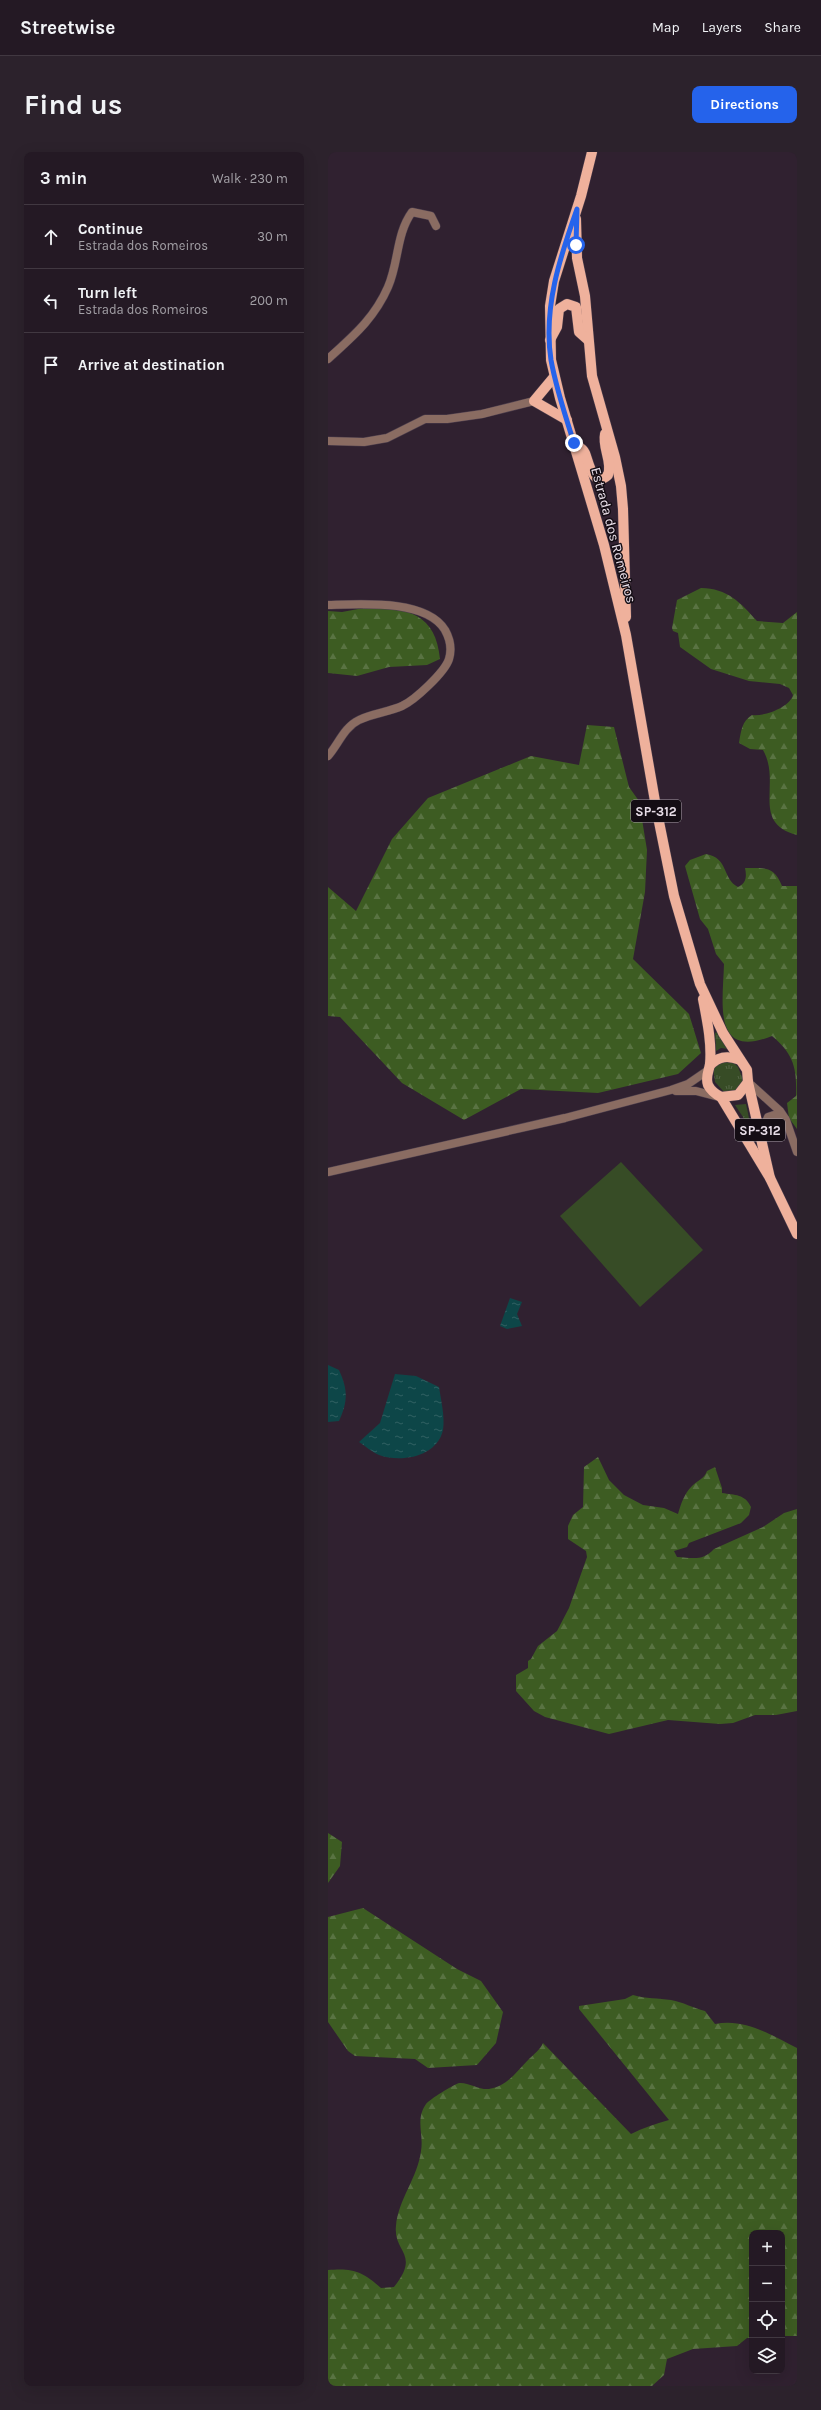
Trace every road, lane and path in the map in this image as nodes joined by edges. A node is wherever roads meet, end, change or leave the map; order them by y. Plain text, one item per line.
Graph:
1 (592, 152) edge
2 (577, 209) junction
3 (436, 226) dead end
4 (549, 340) junction
5 (588, 340) junction
6 (328, 359) edge
7 (554, 377) junction
8 (534, 401) junction
9 (567, 420) junction
10 (606, 430) junction
11 (328, 441) edge
12 (574, 443) junction
13 (328, 605) edge
14 (626, 635) junction
15 (328, 756) edge
16 (700, 984) junction
17 (740, 1060) junction
18 (709, 1068) junction
19 (748, 1082) junction
20 (671, 1090) junction
21 (721, 1097) junction
22 (786, 1120) junction
23 (761, 1134) junction
24 (797, 1152) edge
25 (328, 1172) edge
26 (770, 1178) junction
27 (797, 1234) edge

1 - 2 main road, Estrada dos Romeiros / SP-312
2 - 4 main road, Estrada dos Romeiros / SP-312
2 - 5 main road, Estrada dos Romeiros / SP-312
3 - 6 street
4 - 5 main road
4 - 7 main road, Estrada dos Romeiros / SP-312
5 - 10 main road, Estrada dos Romeiros / SP-312
7 - 8 main road
7 - 9 main road, Estrada dos Romeiros / SP-312
8 - 9 main road
8 - 11 street
9 - 12 main road, Estrada dos Romeiros / SP-312
10 - 12 main road
10 - 14 main road, Estrada dos Romeiros / SP-312
12 - 14 main road, Estrada dos Romeiros / SP-312
13 - 15 street
14 - 16 main road, Estrada dos Romeiros / SP-312
16 - 17 main road, Estrada dos Romeiros / SP-312
16 - 18 main road, Estrada dos Romeiros / SP-312
17 - 18 main road
17 - 19 main road, Estrada dos Romeiros / SP-312
18 - 20 street
18 - 21 main road, Estrada dos Romeiros / SP-312
19 - 21 main road
19 - 22 street
19 - 23 main road, Estrada dos Romeiros / SP-312
20 - 21 street
20 - 25 street
21 - 26 main road, Estrada dos Romeiros / SP-312
22 - 23 street
22 - 24 street
23 - 26 main road, Estrada dos Romeiros / SP-312
26 - 27 main road, Estrada dos Romeiros / SP-312

